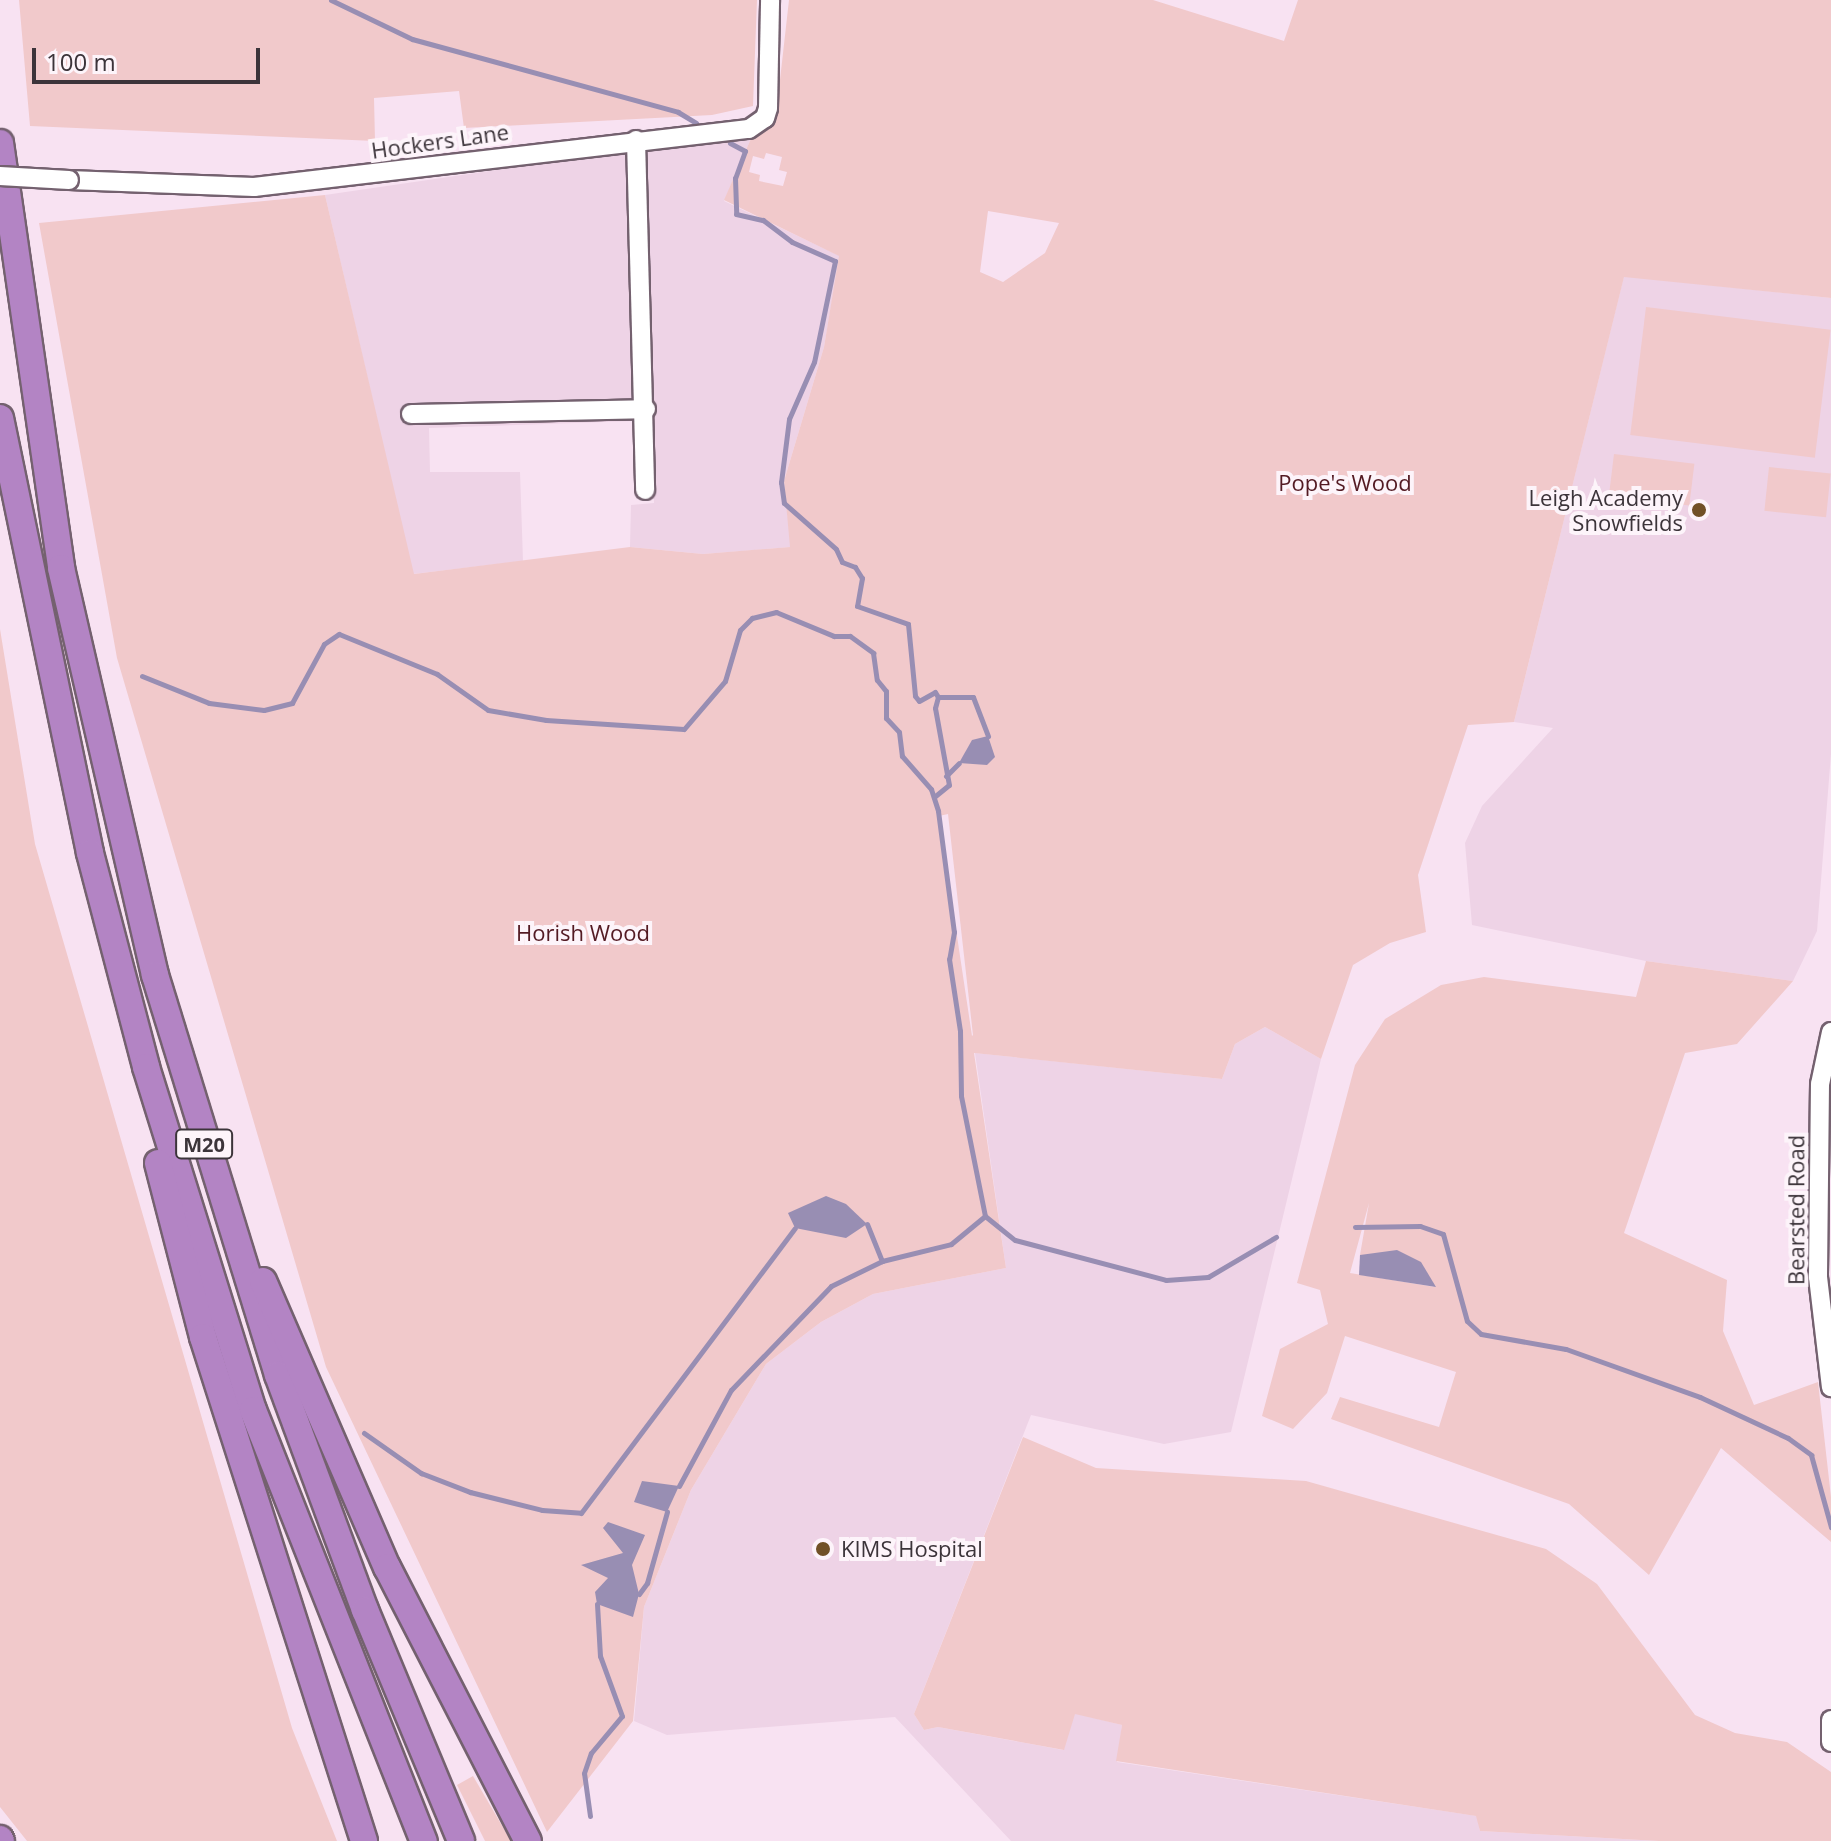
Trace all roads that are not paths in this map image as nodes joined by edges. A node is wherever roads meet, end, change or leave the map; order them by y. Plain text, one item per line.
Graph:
1 (770, 0) edge
2 (636, 140) junction
3 (0, 143) edge
4 (0, 176) edge
5 (646, 409) junction
6 (411, 414) dead end
7 (0, 418) edge
8 (645, 490) dead end
9 (1831, 1032) edge
10 (146, 1067) junction
11 (222, 1202) junction
12 (1831, 1387) edge
13 (1831, 1720) edge
14 (1831, 1742) edge
15 (364, 1841) edge
16 (424, 1841) edge
17 (461, 1841) edge
18 (528, 1841) edge

1 - 2 street, Hockers Lane
2 - 4 street, Hockers Lane, bridge
2 - 5 street
3 - 11 highway, M20
5 - 6 street
5 - 8 street
7 - 10 highway, M20
9 - 12 street, Bearsted Road
10 - 15 highway, M20
10 - 16 highway, M20
11 - 17 highway, M20
11 - 18 highway, M20
13 - 14 street

